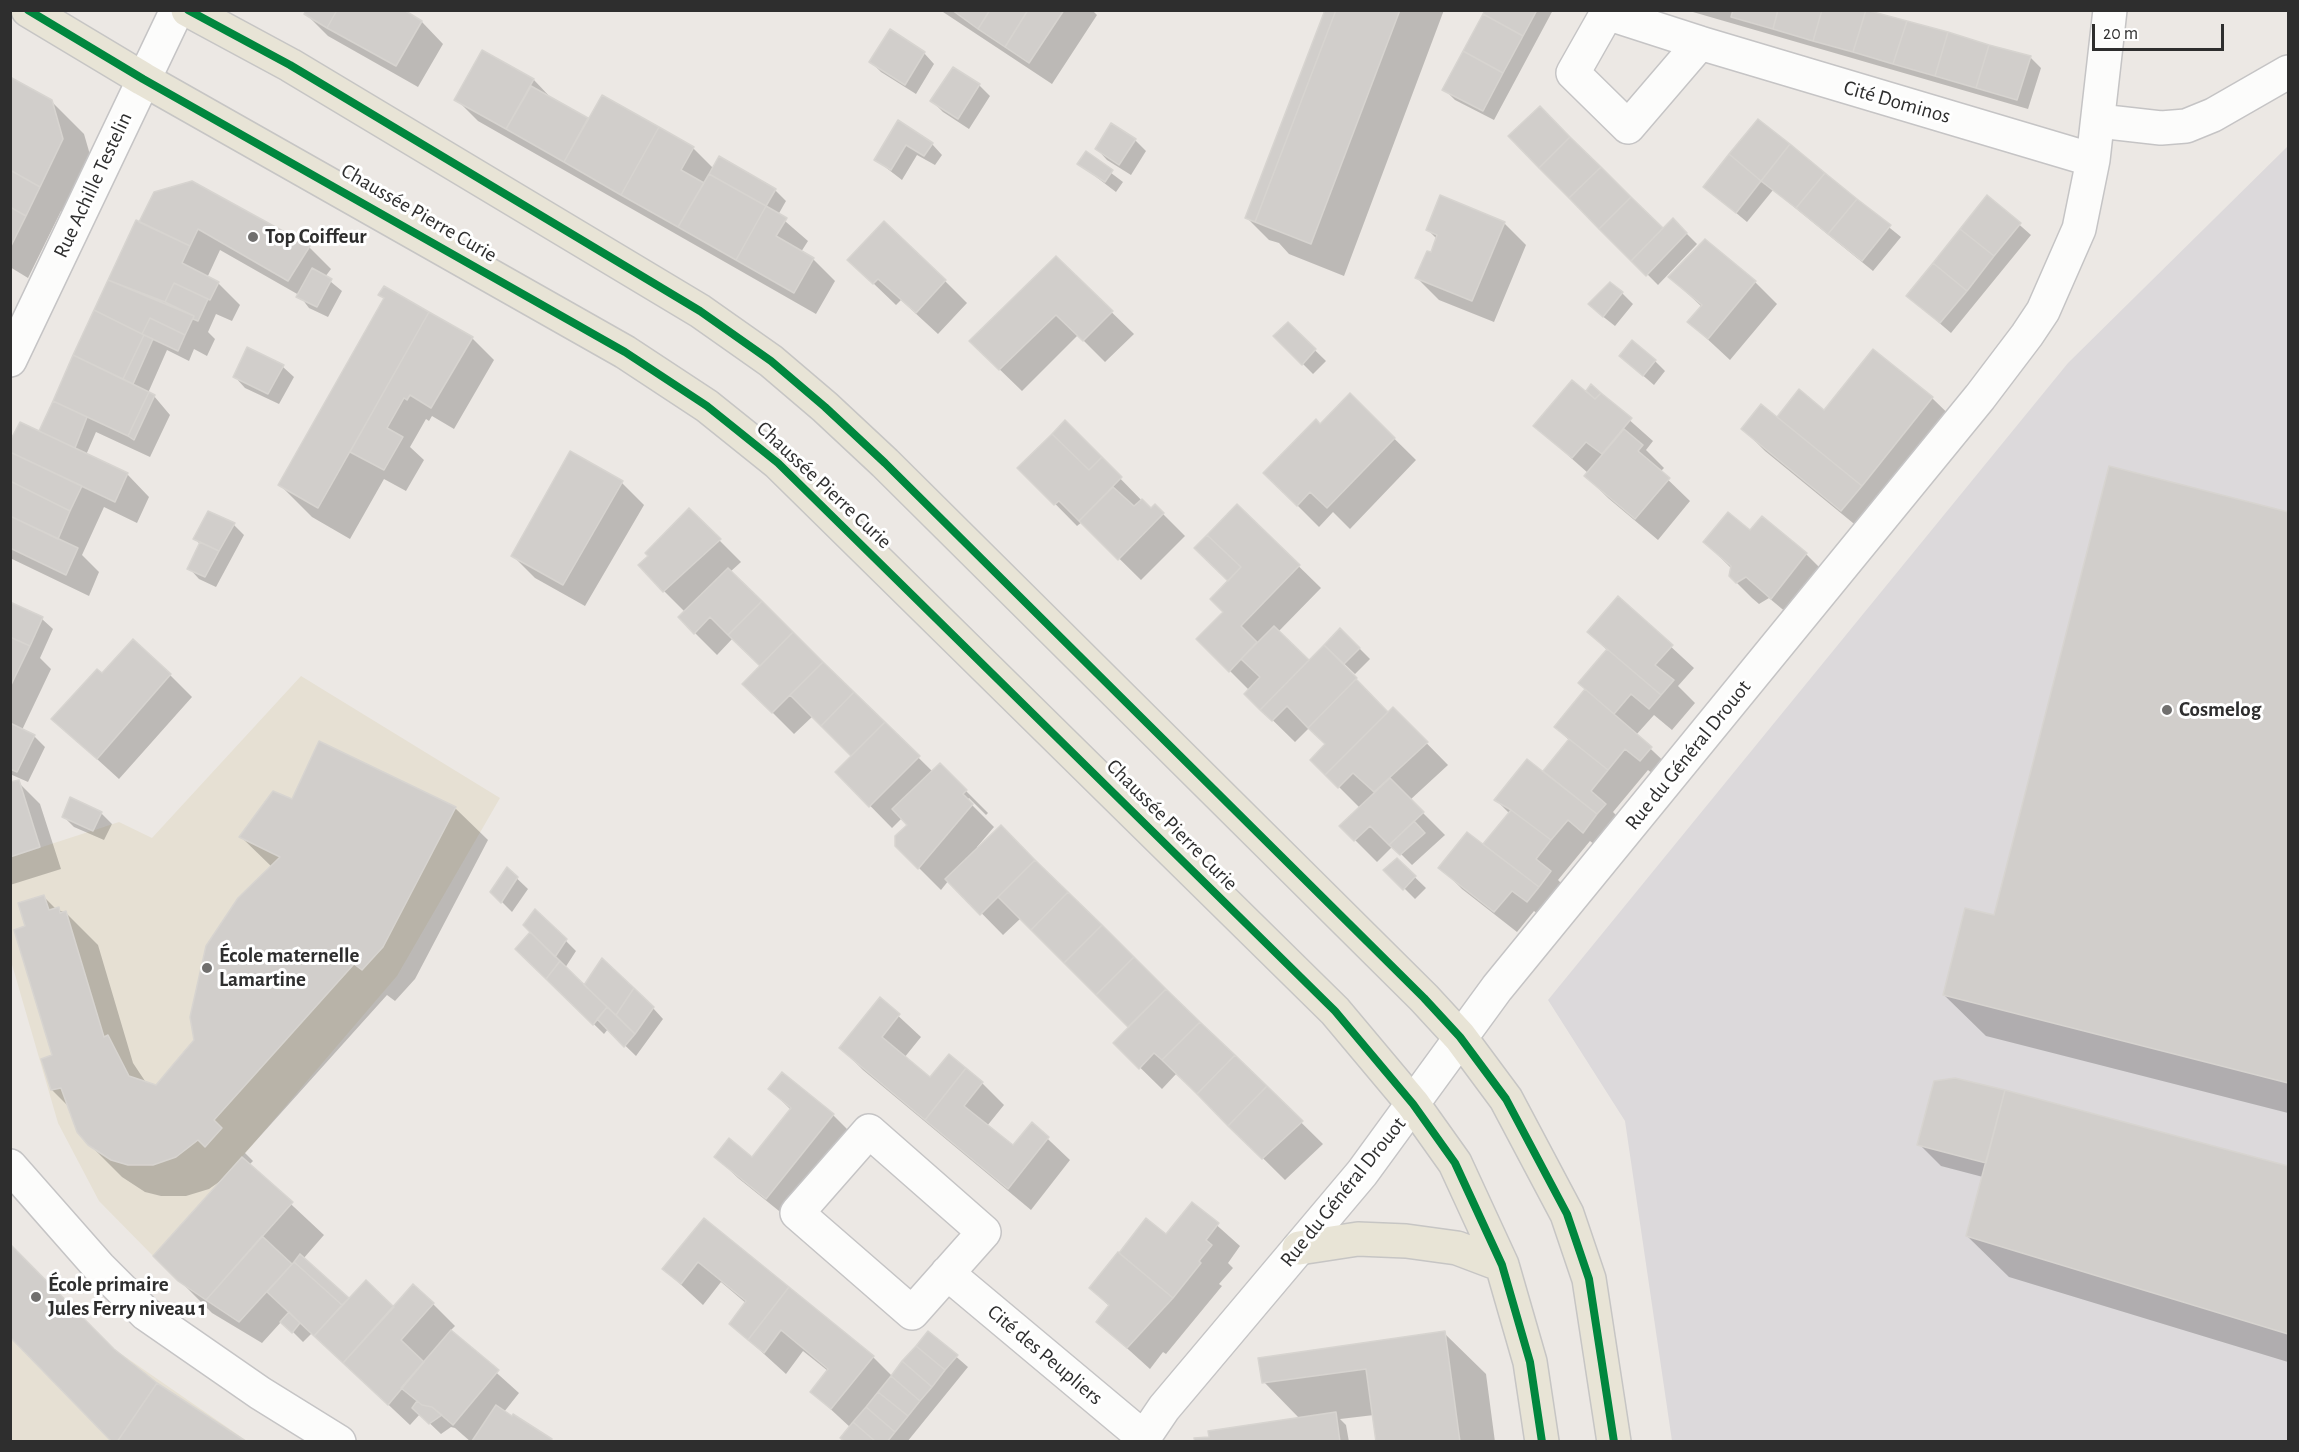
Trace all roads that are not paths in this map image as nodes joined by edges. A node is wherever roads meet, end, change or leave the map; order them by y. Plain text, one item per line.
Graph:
1 (28, 10) edge
2 (177, 10) edge
3 (188, 10) edge
4 (2110, 10) edge
5 (1700, 44) dead end
6 (2289, 72) edge
7 (143, 79) junction
8 (2099, 121) junction
9 (2094, 160) junction
10 (10, 360) edge
11 (1460, 1037) junction
12 (1413, 1104) junction
13 (10, 1166) edge
14 (1299, 1248) junction
15 (1502, 1266) junction
16 (947, 1273) junction
17 (307, 1433) edge
18 (1142, 1439) edge
19 (339, 1442) edge
20 (1542, 1442) edge
21 (1614, 1442) edge

1 - 7 main road, Chaussée Pierre Curie
2 - 7 street, Rue Achille Testelin
3 - 11 main road
4 - 8 street, Rue du Général Drouot
5 - 9 street, Cité Dominos
6 - 8 street
7 - 10 street, Rue Achille Testelin
7 - 12 main road, Chaussée Pierre Curie
8 - 9 street, Rue du Général Drouot
9 - 11 street, Rue du Général Drouot
11 - 12 street, Rue du Général Drouot
11 - 21 main road
12 - 14 street, Rue du Général Drouot
12 - 15 main road, Chaussée Pierre Curie
13 - 17 street
14 - 15 main road
14 - 18 street, Rue du Général Drouot
15 - 20 main road, Chaussée Pierre Curie
16 - 16 street
16 - 18 street, Cité des Peupliers
17 - 19 street

